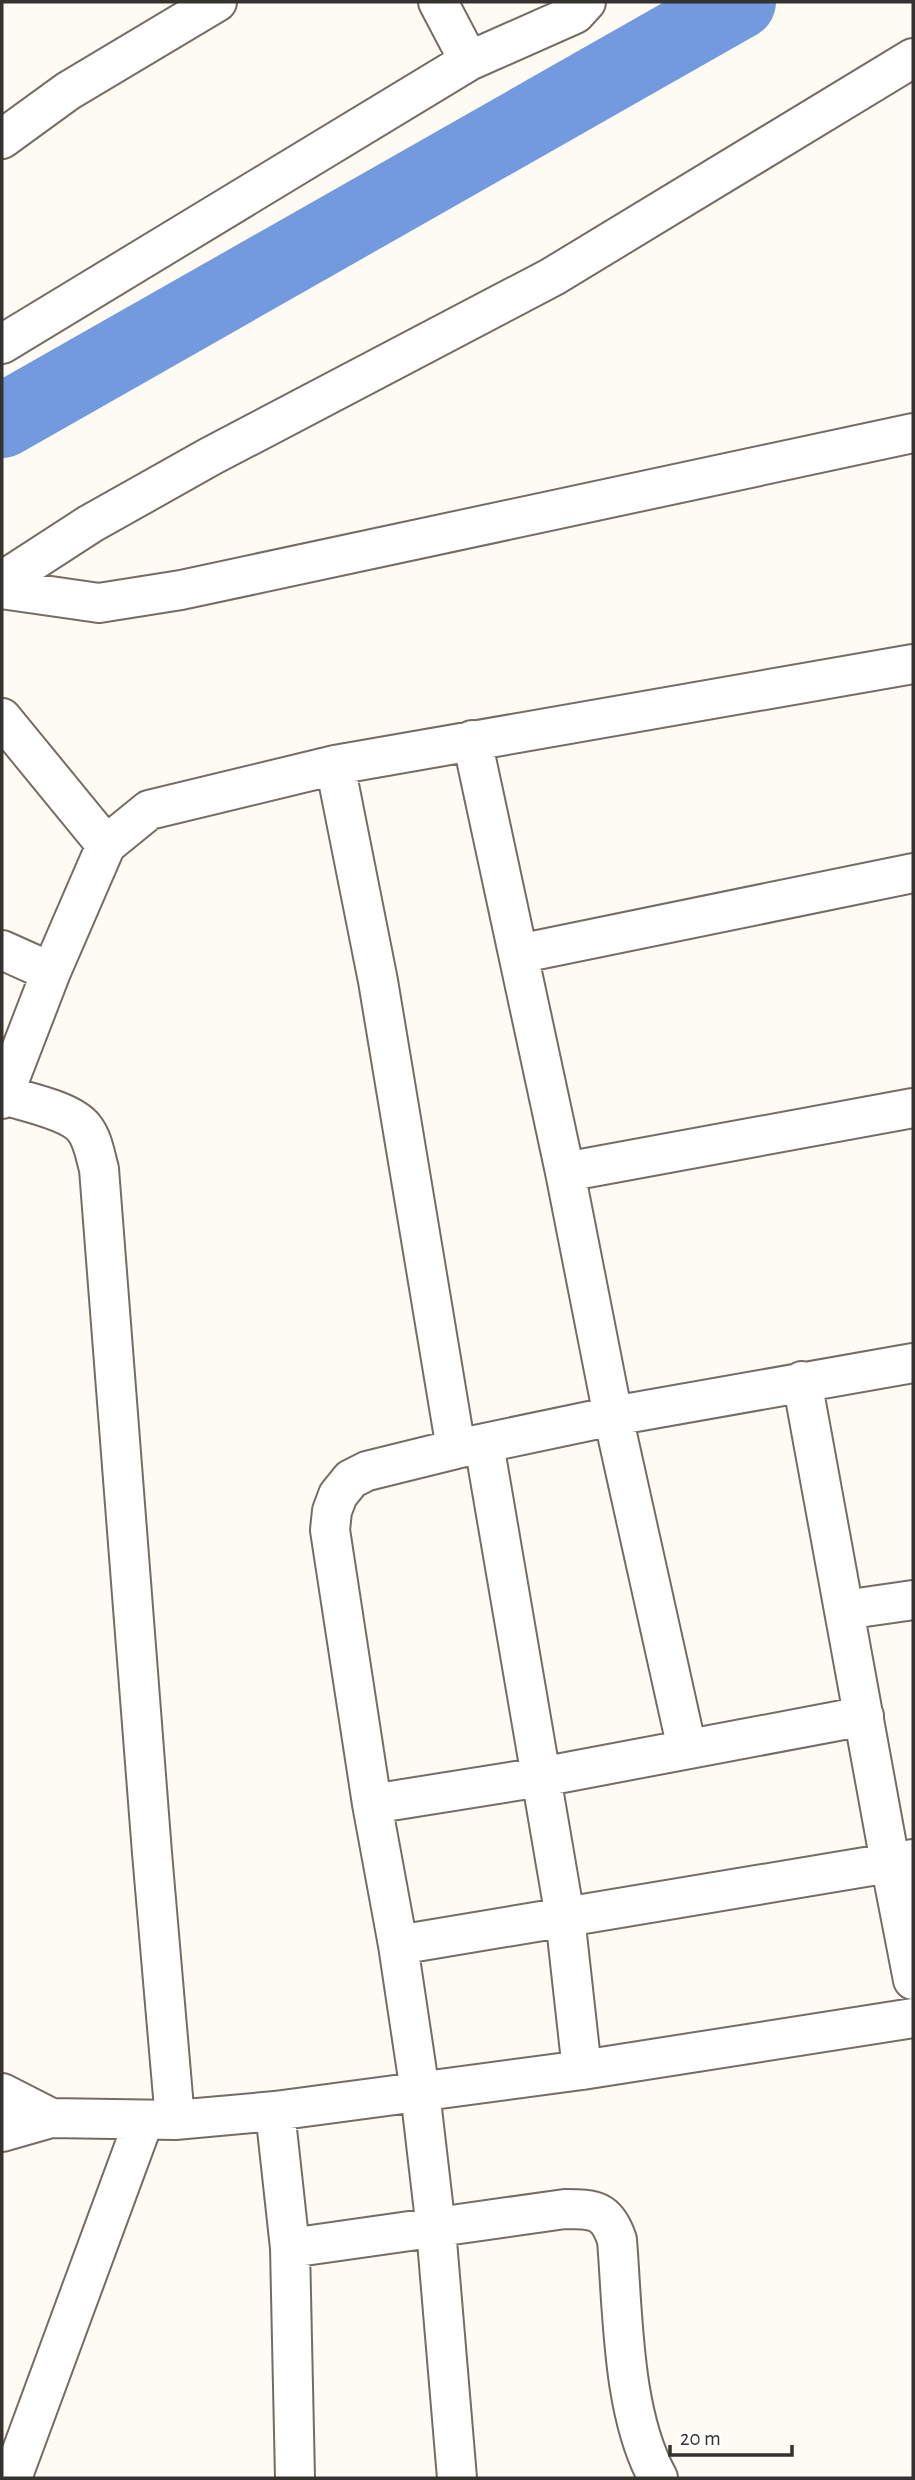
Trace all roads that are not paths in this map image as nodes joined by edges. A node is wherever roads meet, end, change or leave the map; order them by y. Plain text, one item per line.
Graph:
1 (217, 2) edge
2 (438, 2) edge
3 (586, 2) edge
4 (469, 61) junction
5 (912, 67) edge
6 (2, 139) edge
7 (2, 344) edge
8 (913, 432) edge
9 (2, 581) edge
10 (2, 589) edge
11 (913, 664) edge
12 (2, 718) edge
13 (472, 740) junction
14 (335, 765) junction
15 (106, 845) junction
16 (913, 873) edge
17 (2, 950) edge
18 (519, 954) junction
19 (51, 972) junction
20 (3, 1097) edge
21 (913, 1108) edge
22 (565, 1172) junction
23 (913, 1363) edge
24 (802, 1381) junction
25 (613, 1416) junction
26 (470, 1447) junction
27 (913, 1600) edge
28 (844, 1610) junction
29 (864, 1716) junction
30 (687, 1749) junction
31 (541, 1777) junction
32 (372, 1804) junction
33 (901, 1861) edge
34 (565, 1917) junction
35 (398, 1945) junction
36 (913, 1980) edge
37 (913, 2018) edge
38 (582, 2070) junction
39 (419, 2092) junction
40 (2, 2093) edge
41 (275, 2111) junction
42 (51, 2118) junction
43 (160, 2120) junction
44 (2, 2132) edge
45 (436, 2229) junction
46 (290, 2248) junction
47 (12, 2478) edge
48 (295, 2478) edge
49 (457, 2478) edge
50 (658, 2478) edge

1 - 6 street
2 - 4 street
3 - 4 street
4 - 7 street
5 - 9 street
8 - 10 street
11 - 13 street
12 - 15 street
13 - 14 street
13 - 18 street
14 - 15 street
14 - 26 street
15 - 19 street
16 - 18 street
17 - 19 street
18 - 22 street
19 - 20 street
20 - 43 street
21 - 22 street
22 - 25 street
23 - 24 street
24 - 25 street
24 - 28 street
25 - 26 street
25 - 30 street
26 - 31 street
26 - 32 street
27 - 28 street
28 - 29 street
29 - 30 street
29 - 33 street
30 - 31 street
31 - 32 street
31 - 34 street
32 - 35 street
33 - 34 street
33 - 36 street
34 - 35 street
34 - 38 street
35 - 39 street
37 - 38 street
38 - 39 street
39 - 41 street
39 - 45 street
40 - 42 street
41 - 43 street
41 - 46 street
42 - 43 street
42 - 44 street
43 - 47 street
45 - 46 street
45 - 49 street
45 - 50 street
46 - 48 street

